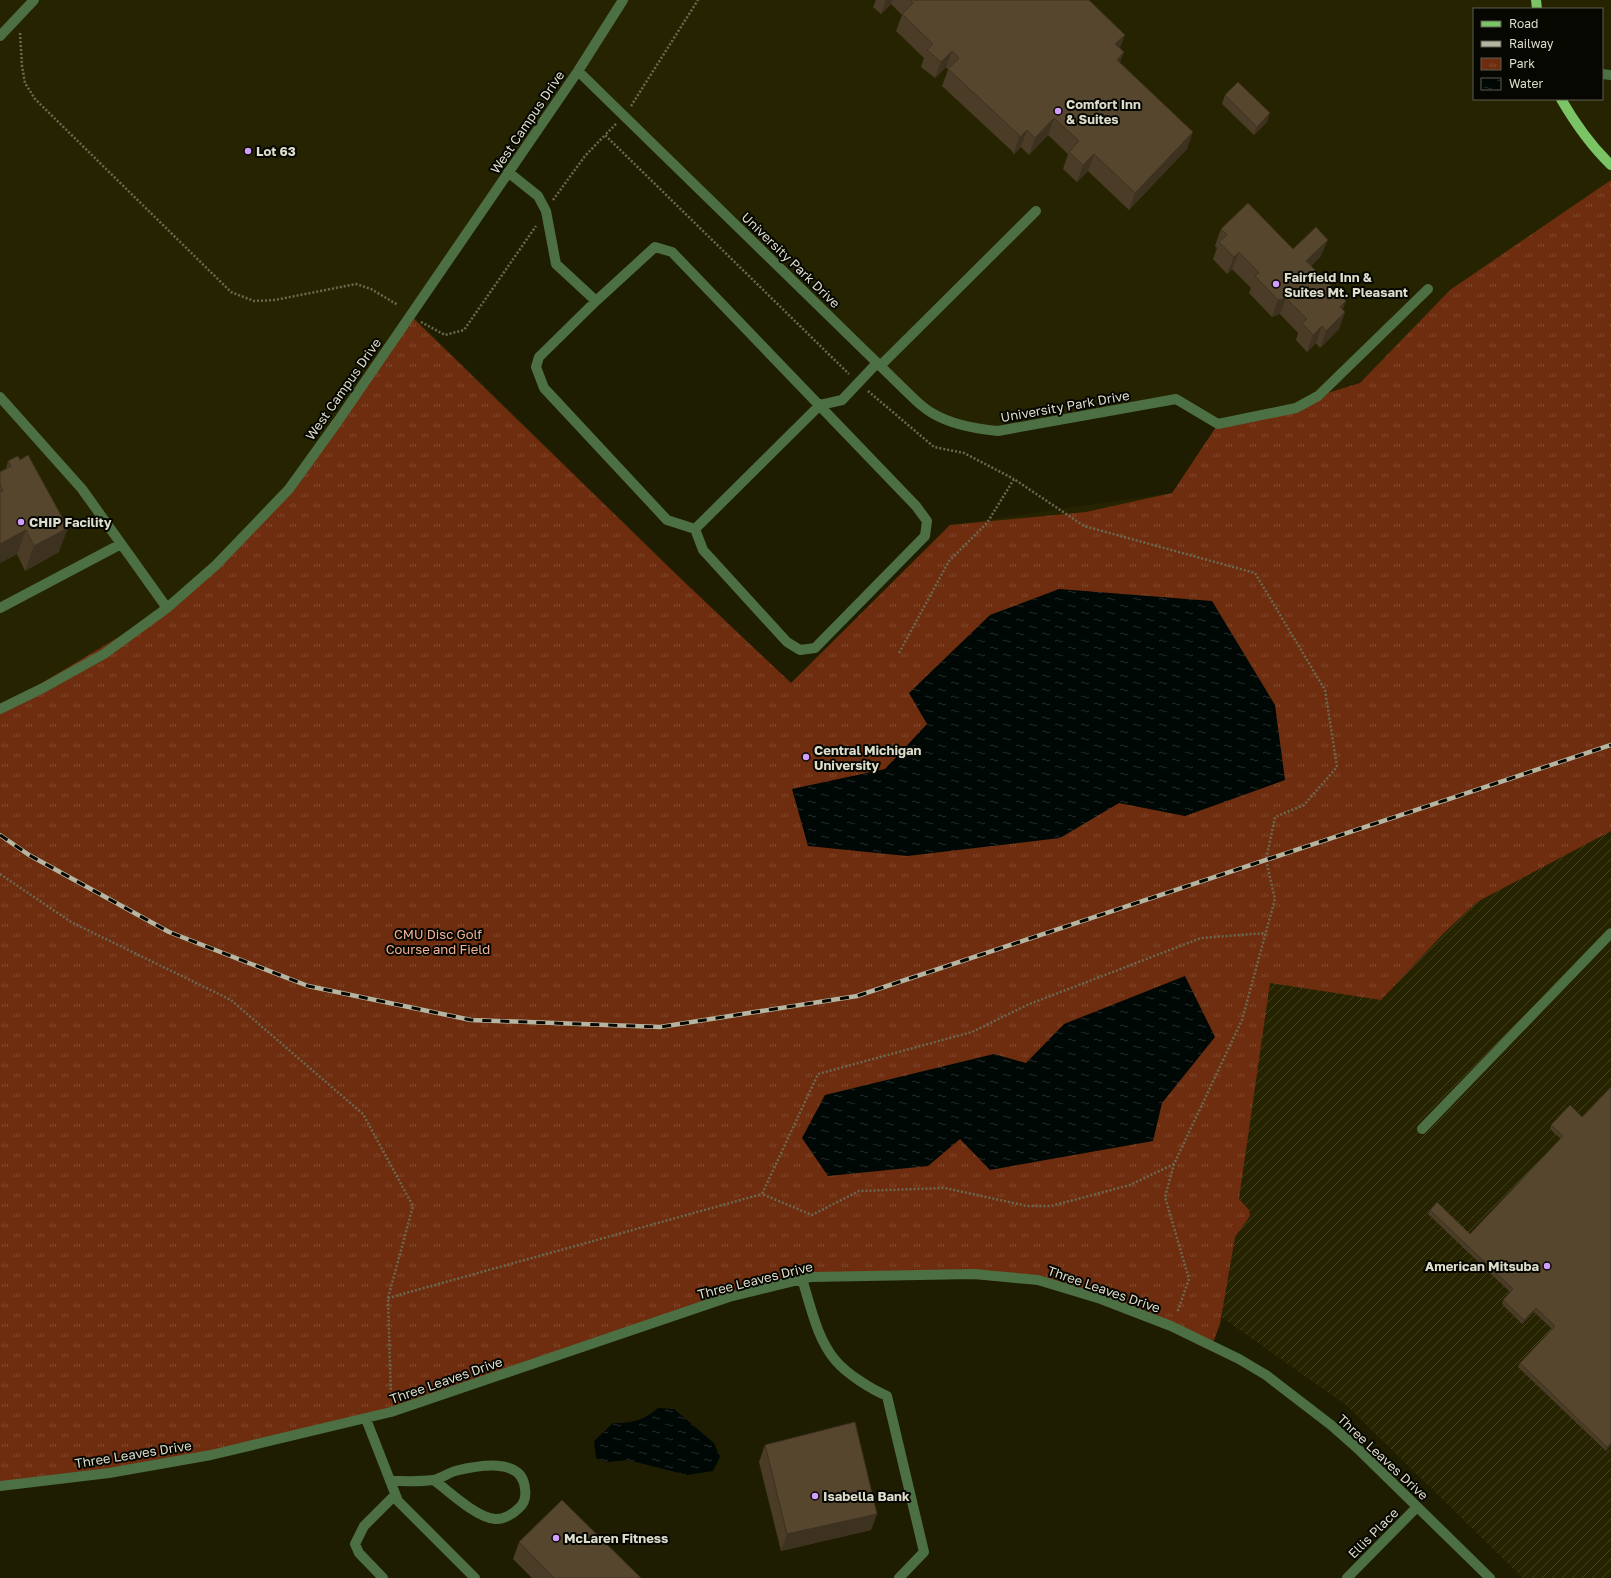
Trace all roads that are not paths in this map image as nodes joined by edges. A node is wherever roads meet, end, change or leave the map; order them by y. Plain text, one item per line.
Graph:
1 (34, 0) edge
2 (623, 0) edge
3 (0, 36) edge
4 (578, 70) junction
5 (1562, 100) edge
6 (1611, 165) edge
7 (508, 172) junction
8 (1036, 211) dead end
9 (1428, 289) dead end
10 (596, 301) junction
11 (879, 365) junction
12 (0, 397) edge
13 (820, 405) junction
14 (695, 529) junction
15 (121, 544) junction
16 (0, 608) edge
17 (167, 608) junction
18 (0, 709) edge
19 (1611, 933) edge
20 (1422, 1129) dead end
21 (802, 1279) junction
22 (366, 1418) junction
23 (434, 1480) junction
24 (390, 1481) junction
25 (0, 1486) edge
26 (395, 1495) junction
27 (1417, 1507) junction
28 (383, 1578) edge
29 (475, 1578) edge
30 (899, 1578) edge
31 (1347, 1578) edge
32 (1490, 1578) edge

1 - 3 street
2 - 4 street, West Campus Drive
4 - 7 street, West Campus Drive
4 - 11 street, University Park Drive
5 - 6 main road
7 - 10 street
7 - 17 street, West Campus Drive
8 - 11 street
9 - 11 street, University Park Drive
10 - 13 street
10 - 14 street
11 - 13 street
12 - 15 street
13 - 14 street
13 - 14 street
15 - 16 street
15 - 17 street
17 - 18 street, West Campus Drive
19 - 20 street
21 - 22 street, Three Leaves Drive
21 - 27 street, Three Leaves Drive
21 - 30 street
22 - 24 street
22 - 25 street, Three Leaves Drive
23 - 23 street
23 - 24 street
24 - 26 street
26 - 28 street
26 - 29 street
27 - 31 street, Ellis Place
27 - 32 street, Three Leaves Drive

